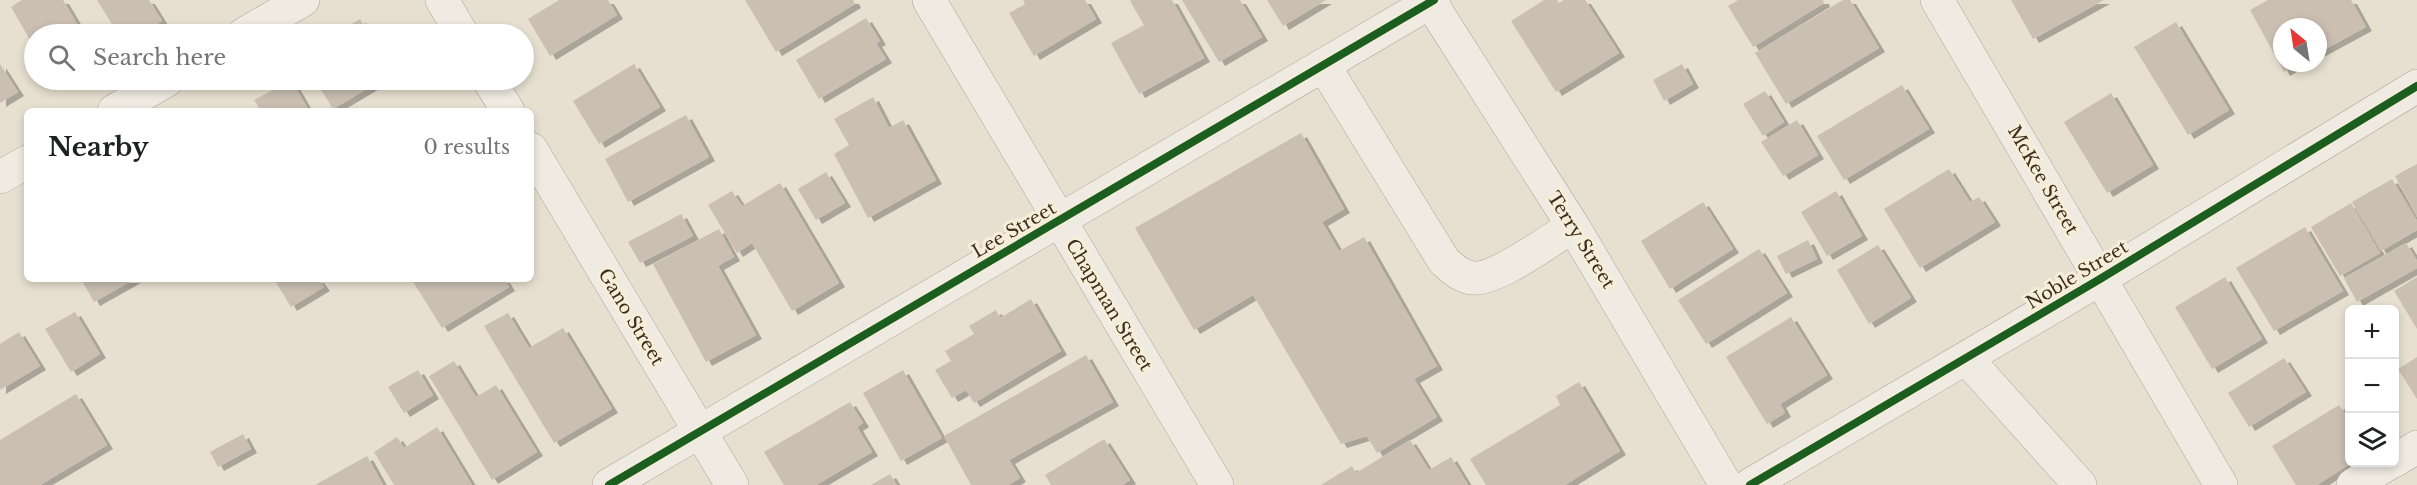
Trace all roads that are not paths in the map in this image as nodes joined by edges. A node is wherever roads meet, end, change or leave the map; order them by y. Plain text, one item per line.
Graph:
1 (303, 0) edge
2 (442, 0) edge
3 (929, 0) edge
4 (1937, 0) edge
5 (1431, 1) edge
6 (261, 24) edge
7 (456, 24) edge
8 (1324, 66) junction
9 (2417, 86) edge
10 (150, 90) edge
11 (495, 90) edge
12 (119, 108) edge
13 (506, 108) edge
14 (534, 154) edge
15 (24, 164) edge
16 (0, 177) edge
17 (1059, 221) junction
18 (1573, 226) junction
19 (2100, 279) junction
20 (1966, 358) junction
21 (700, 432) junction
22 (2417, 447) edge
23 (2399, 458) edge
24 (2383, 467) edge
25 (609, 485) edge
26 (732, 485) edge
27 (1217, 485) edge
28 (1726, 485) edge
29 (1750, 485) edge
30 (2080, 485) edge
31 (2221, 485) edge
32 (2353, 485) edge

1 - 6 street
2 - 7 street
3 - 17 street, Chapman Street
4 - 19 street, McKee Street
5 - 8 street, Lee Street
5 - 18 street, Terry Street
8 - 17 street, Lee Street
8 - 18 street
9 - 19 street, Noble Street
10 - 12 street
11 - 13 street
14 - 21 street, Gano Street
15 - 16 street
17 - 21 street, Lee Street
17 - 27 street, Chapman Street
18 - 28 street, Terry Street
19 - 20 street, Noble Street
19 - 31 street, McKee Street
20 - 29 street, Noble Street
20 - 30 street
21 - 25 street, Lee Street
21 - 26 street, Gano Street
22 - 23 street
24 - 32 street

